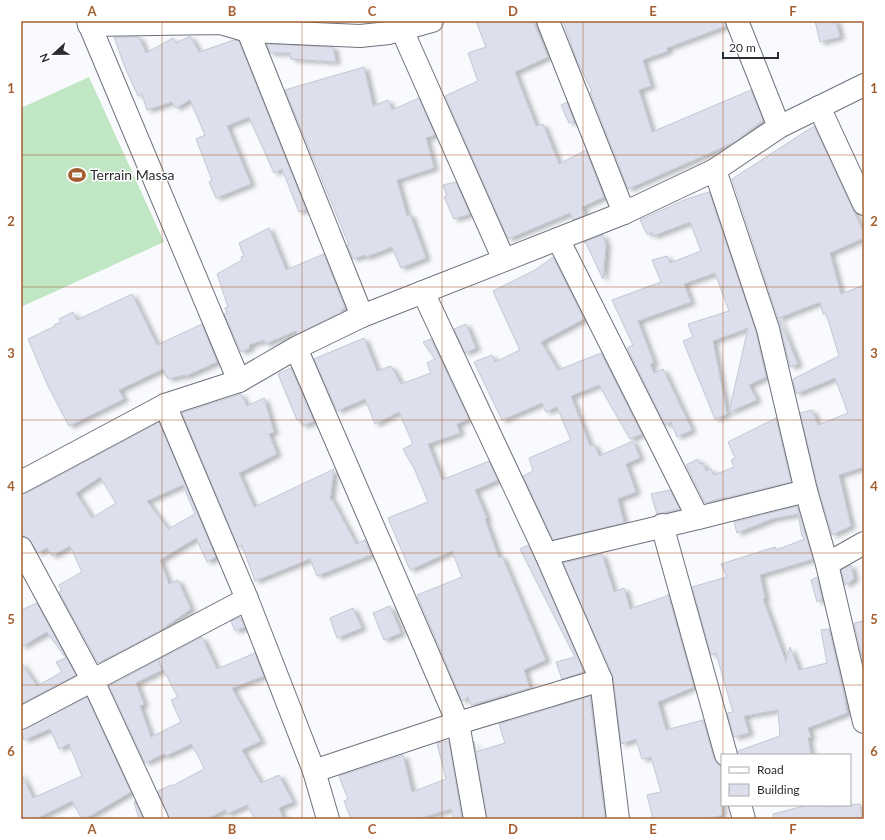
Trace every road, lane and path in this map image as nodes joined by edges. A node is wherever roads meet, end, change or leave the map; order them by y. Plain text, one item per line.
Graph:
1 (432, 21) edge
2 (548, 21) edge
3 (737, 21) edge
4 (220, 22) edge
5 (88, 23) edge
6 (359, 29) edge
7 (402, 30) junction
8 (248, 31) junction
9 (864, 85) edge
10 (819, 107) junction
11 (779, 127) junction
12 (715, 170) junction
13 (864, 204) edge
14 (624, 213) junction
15 (558, 239) junction
16 (504, 260) junction
17 (423, 292) junction
18 (362, 316) junction
19 (296, 348) junction
20 (239, 381) junction
21 (165, 405) junction
22 (21, 482) edge
23 (806, 491) junction
24 (698, 518) junction
25 (662, 525) junction
26 (864, 544) edge
27 (21, 548) edge
28 (546, 554) junction
29 (827, 564) junction
30 (247, 599) junction
31 (92, 680) junction
32 (601, 680) junction
33 (21, 718) edge
34 (864, 722) edge
35 (458, 723) junction
36 (726, 754) edge
37 (314, 771) junction
38 (740, 806) edge
39 (157, 819) edge
40 (328, 819) edge
41 (475, 819) edge
42 (618, 819) edge
43 (744, 819) edge

1 - 7 street
2 - 14 street
3 - 11 street
4 - 5 street
4 - 8 street
5 - 20 street
6 - 7 street
6 - 8 street
7 - 16 street
8 - 18 street
9 - 10 street
10 - 11 street
10 - 13 street
11 - 12 street
12 - 14 street
12 - 23 street
14 - 15 street
15 - 16 street
15 - 24 street
16 - 17 street
17 - 18 street
17 - 28 street
18 - 19 street
19 - 20 street
19 - 35 street
20 - 21 street
21 - 22 street
21 - 30 street
23 - 24 street
23 - 29 street
24 - 25 street
25 - 28 street
25 - 36 street
26 - 29 street
27 - 31 street
28 - 32 street
29 - 34 street
30 - 31 street
30 - 37 street
31 - 33 street
31 - 39 street
32 - 35 street
32 - 42 street
35 - 37 street
35 - 41 street
37 - 40 street
38 - 43 street

